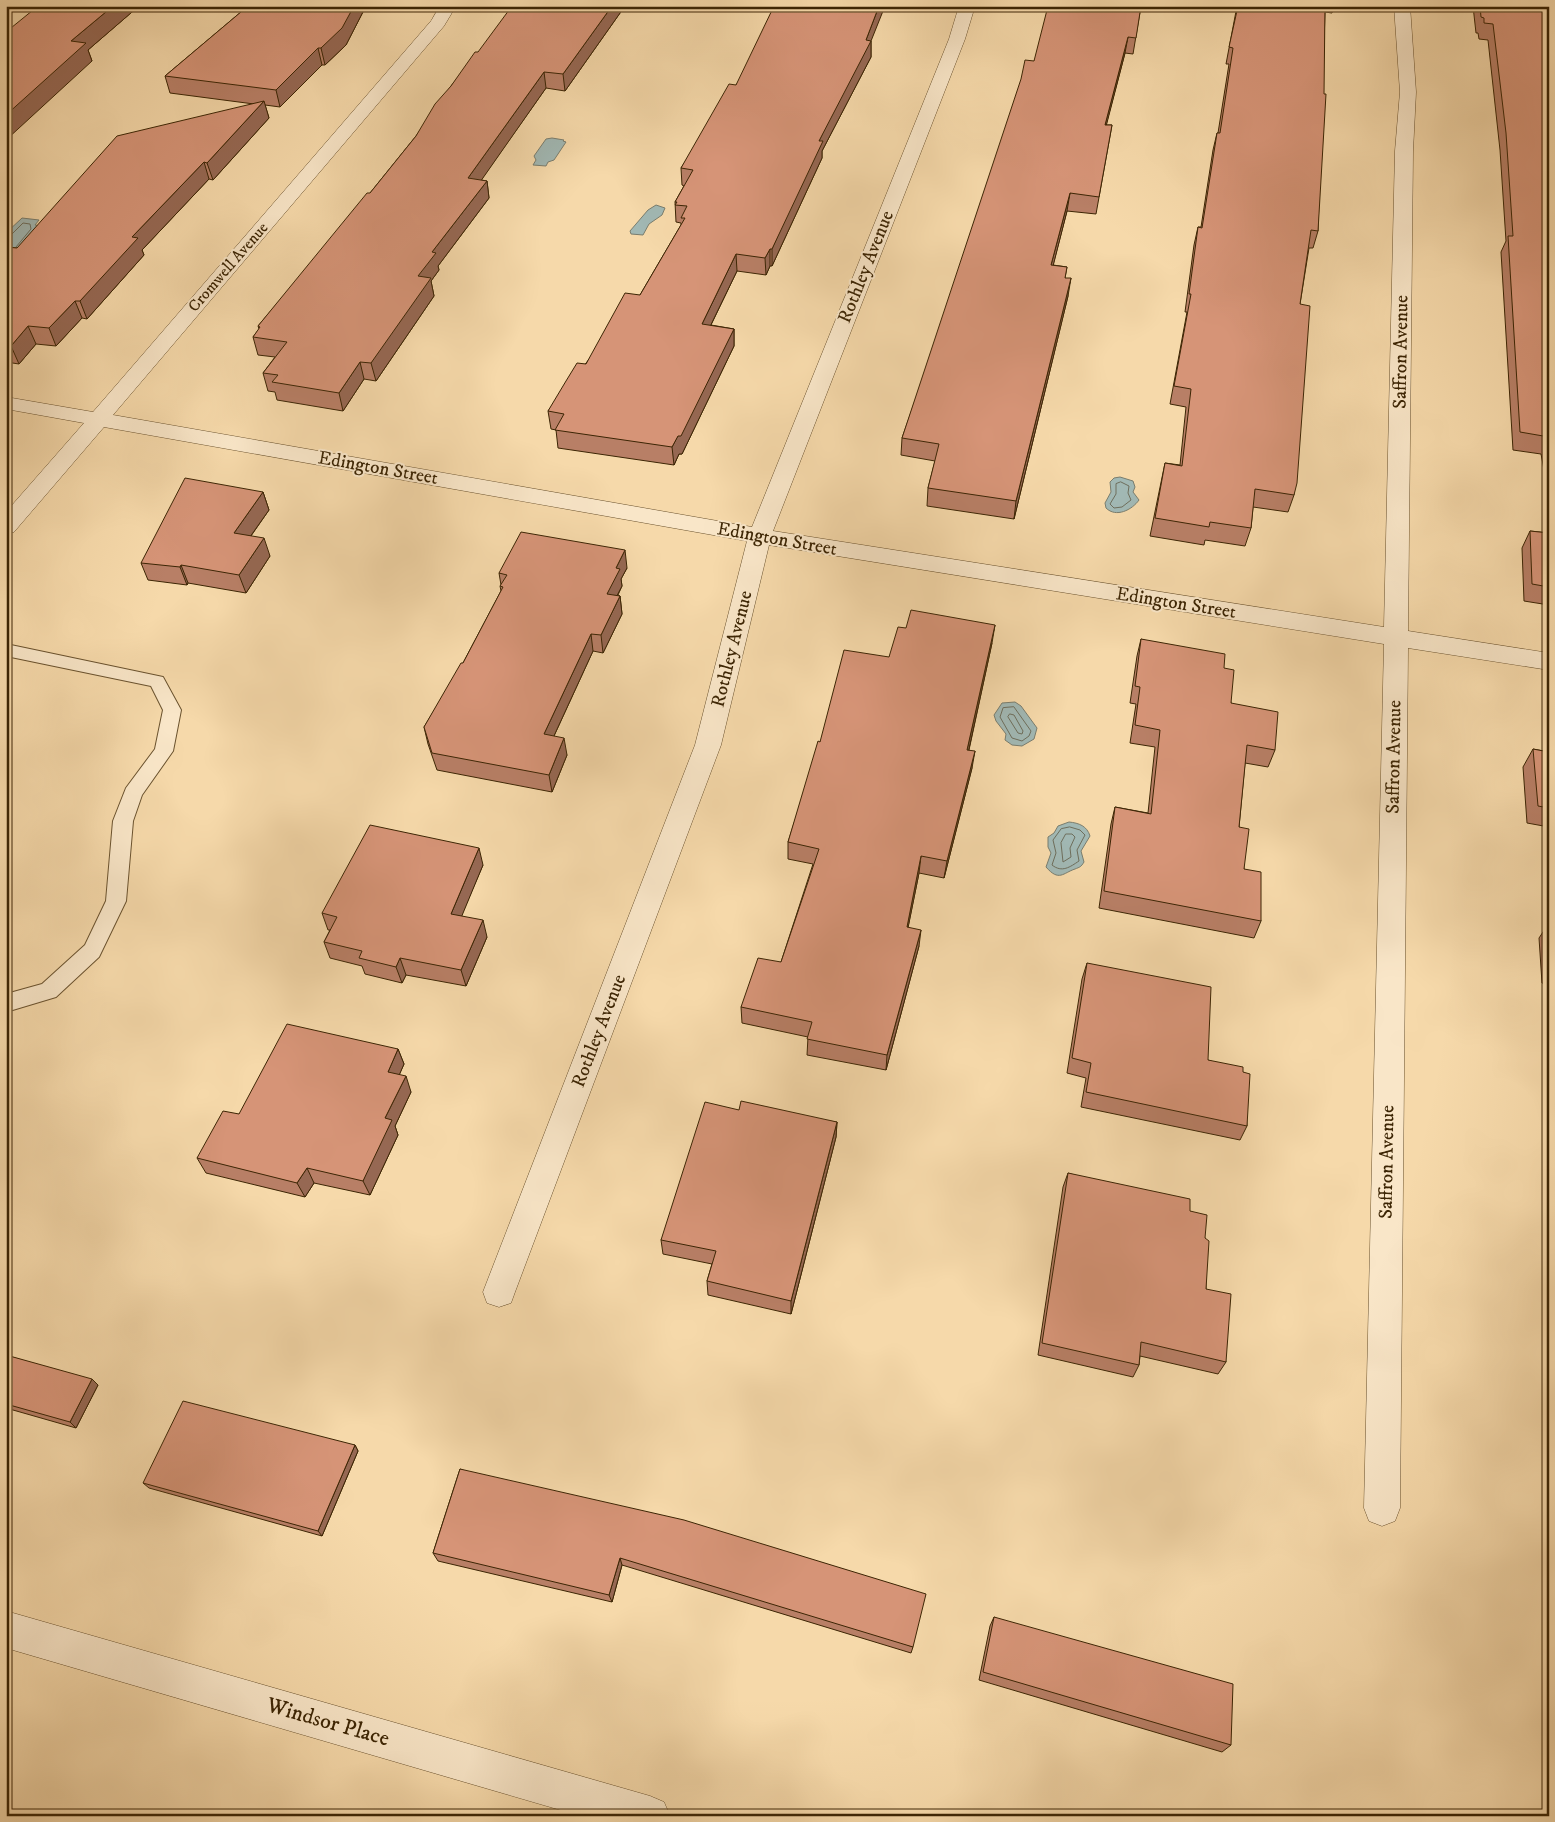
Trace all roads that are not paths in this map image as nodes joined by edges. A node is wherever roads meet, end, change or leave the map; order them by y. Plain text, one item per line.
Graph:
1 (448, 6) edge
2 (967, 6) edge
3 (1402, 6) edge
4 (6, 403) edge
5 (97, 418) junction
6 (6, 527) edge
7 (760, 536) junction
8 (1396, 639) junction
9 (6, 650) edge
10 (1549, 662) edge
11 (6, 1003) edge
12 (500, 1292) dead end
13 (1382, 1508) dead end
14 (6, 1629) edge
15 (650, 1816) edge

1 - 5 street, Cromwell Avenue
2 - 7 street, Rothley Avenue
3 - 8 street, Saffron Avenue
4 - 5 street, Edington Street
5 - 6 street, Cromwell Avenue
5 - 7 street, Edington Street
7 - 8 street, Edington Street
7 - 12 street, Rothley Avenue
8 - 10 street, Edington Street
8 - 13 street, Saffron Avenue
9 - 11 lane
14 - 15 street, Windsor Place

